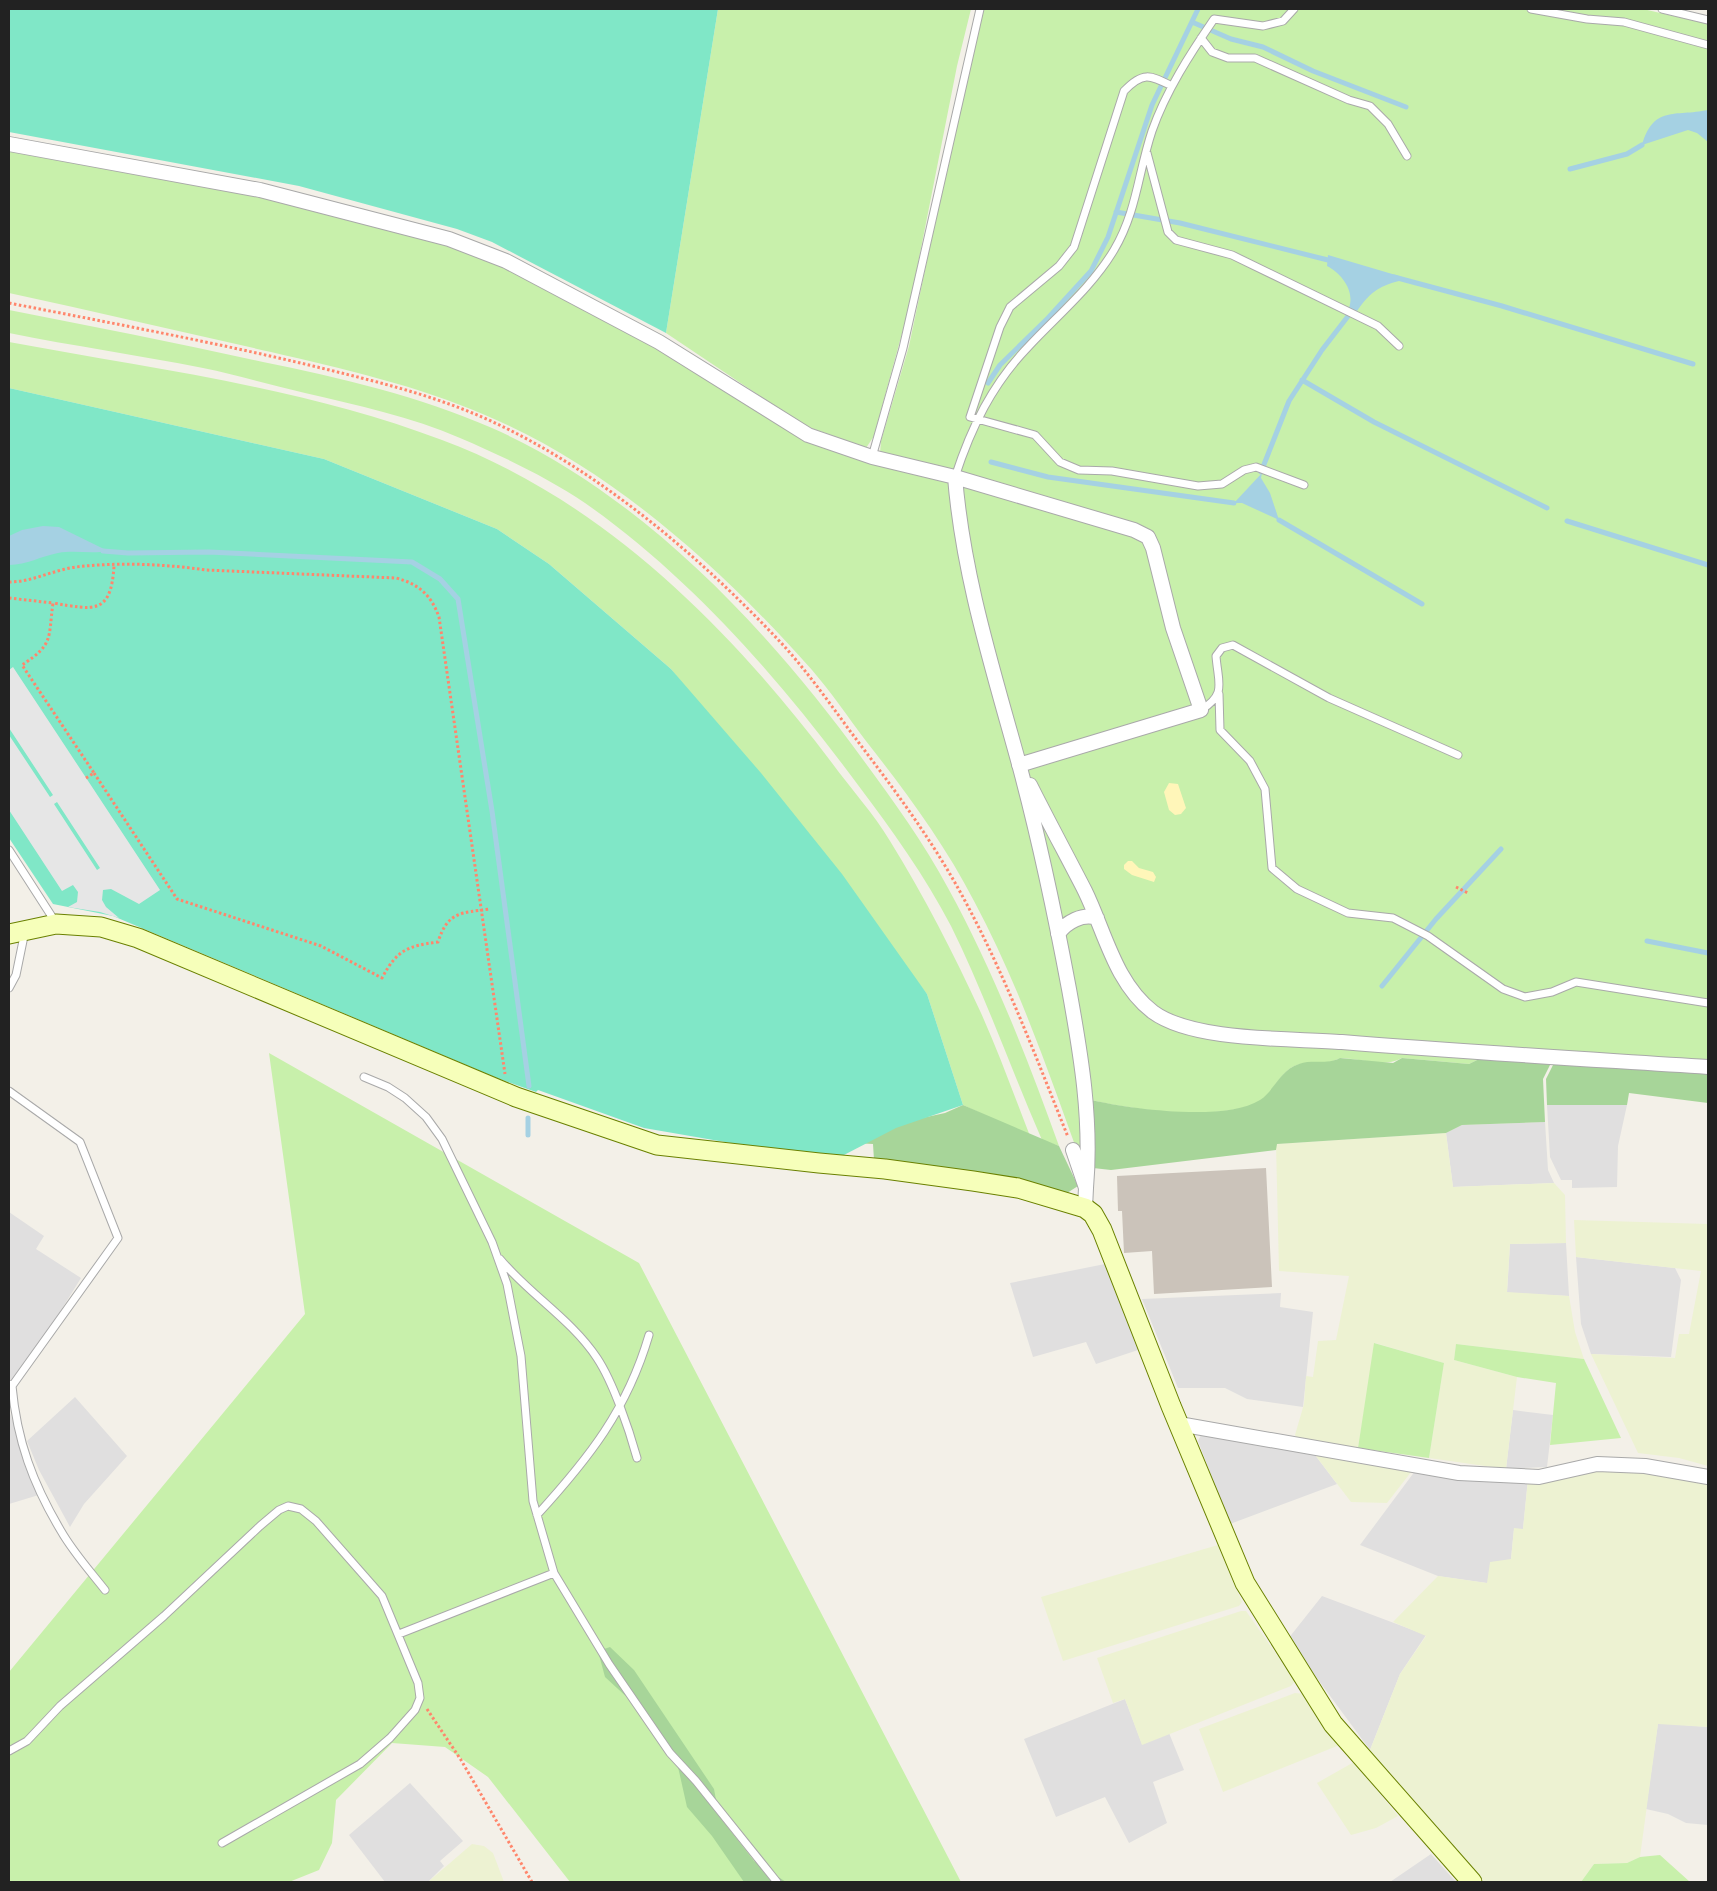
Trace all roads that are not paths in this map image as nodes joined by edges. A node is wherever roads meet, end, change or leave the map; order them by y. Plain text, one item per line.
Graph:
1 (980, 9) edge
2 (1294, 9) edge
3 (1530, 9) edge
4 (1662, 9) edge
5 (1708, 20) edge
6 (1203, 37) junction
7 (1708, 45) edge
8 (1170, 86) junction
9 (9, 144) edge
10 (1147, 153) junction
11 (1407, 156) dead end
12 (1399, 346) dead end
13 (977, 420) junction
14 (872, 457) junction
15 (955, 477) junction
16 (1304, 486) dead end
17 (1219, 694) junction
18 (1200, 710) junction
19 (1458, 755) dead end
20 (1019, 765) junction
21 (9, 850) edge
22 (1097, 918) junction
23 (56, 924) junction
24 (17, 933) edge
25 (1058, 934) junction
26 (9, 988) edge
27 (1708, 1003) edge
28 (1708, 1067) edge
29 (364, 1077) dead end
30 (9, 1091) edge
31 (1073, 1150) road end
32 (1086, 1188) junction
33 (1085, 1208) junction
34 (496, 1255) junction
35 (649, 1335) dead end
36 (10, 1385) edge
37 (620, 1408) junction
38 (1179, 1424) junction
39 (637, 1458) dead end
40 (1708, 1477) edge
41 (537, 1515) junction
42 (554, 1573) junction
43 (105, 1590) dead end
44 (399, 1634) junction
45 (9, 1751) edge
46 (222, 1843) dead end
47 (777, 1882) edge
48 (1472, 1882) edge

1 - 14 lane
2 - 6 lane
3 - 7 lane
4 - 5 lane
6 - 8 lane
6 - 11 lane
8 - 10 lane
8 - 13 lane
9 - 14 street
10 - 12 lane
10 - 13 lane
13 - 15 lane
13 - 16 lane
14 - 15 street
15 - 18 street
15 - 20 street
17 - 18 lane
17 - 19 lane
17 - 27 lane
18 - 20 street
20 - 22 street
20 - 25 street
21 - 23 lane
22 - 25 street
22 - 28 street
23 - 24 street
23 - 33 street
24 - 26 lane
25 - 32 street
29 - 34 lane
30 - 36 lane
31 - 32 street
32 - 33 street
33 - 38 street
34 - 37 lane
34 - 41 lane
35 - 37 lane
36 - 43 lane
37 - 39 lane
37 - 41 lane
38 - 40 street
38 - 48 street
41 - 42 lane
42 - 44 lane
42 - 47 lane
44 - 45 lane
44 - 46 lane

